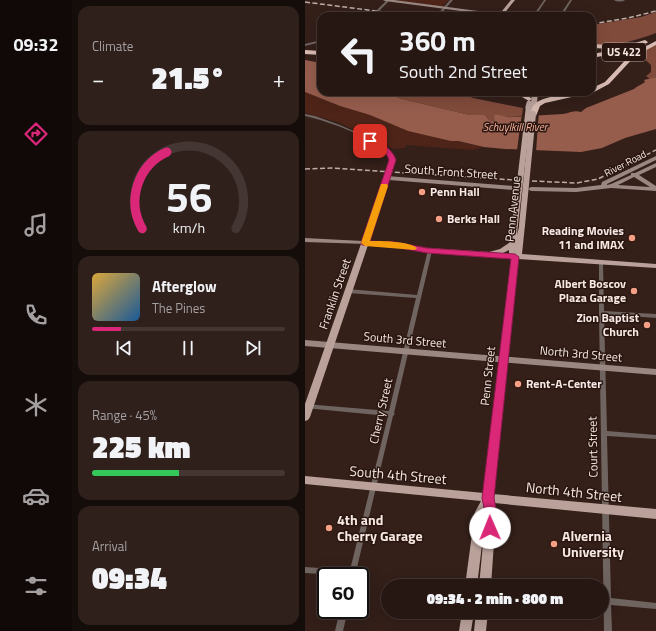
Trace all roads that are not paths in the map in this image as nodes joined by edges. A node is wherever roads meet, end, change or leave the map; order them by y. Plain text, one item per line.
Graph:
1 (385, 0) edge
2 (389, 0) edge
3 (452, 0) edge
4 (513, 0) edge
5 (518, 0) edge
6 (545, 0) edge
7 (571, 0) edge
8 (615, 0) edge
9 (623, 0) edge
10 (445, 8) junction
11 (376, 12) edge
12 (441, 12) edge
13 (473, 12) edge
14 (505, 12) edge
15 (506, 12) edge
16 (537, 12) edge
17 (563, 12) edge
18 (656, 37) edge
19 (647, 41) junction
20 (317, 42) edge
21 (656, 42) edge
22 (305, 45) edge
23 (596, 46) edge
24 (307, 53) edge
25 (317, 54) edge
26 (596, 57) edge
27 (596, 57) edge
28 (596, 89) edge
29 (569, 96) edge
30 (530, 99) edge
31 (533, 114) junction
32 (305, 115) edge
33 (656, 158) edge
34 (654, 166) edge
35 (634, 172) junction
36 (387, 178) junction
37 (649, 180) junction
38 (656, 184) edge
39 (604, 186) junction
40 (611, 186) junction
41 (513, 188) dead end
42 (656, 188) edge
43 (531, 189) dead end
44 (519, 225) junction
45 (305, 240) edge
46 (365, 243) junction
47 (516, 244) junction
48 (430, 251) junction
49 (486, 255) junction
50 (515, 257) junction
51 (545, 259) junction
52 (601, 263) junction
53 (654, 266) edge
54 (348, 291) junction
55 (419, 297) junction
56 (601, 312) junction
57 (656, 316) edge
58 (305, 343) edge
59 (330, 345) junction
60 (406, 351) junction
61 (504, 359) junction
62 (602, 367) junction
63 (656, 372) edge
64 (307, 406) edge
65 (391, 414) junction
66 (305, 417) edge
67 (604, 433) junction
68 (656, 437) edge
69 (305, 480) edge
70 (374, 487) junction
71 (488, 498) junction
72 (605, 509) junction
73 (656, 514) edge
74 (354, 567) edge
75 (305, 570) edge
76 (317, 571) edge
77 (472, 579) edge
78 (486, 579) edge
79 (607, 579) edge
80 (609, 601) edge
81 (656, 606) edge
82 (342, 619) edge
83 (467, 619) edge
84 (481, 619) edge
85 (609, 619) edge
86 (339, 631) edge
87 (465, 631) edge
88 (480, 631) edge
89 (609, 631) edge

1 - 2 street
2 - 10 street
2 - 11 street
3 - 10 street
4 - 14 main road
5 - 15 main road
6 - 16 street
7 - 17 street
8 - 9 street
10 - 12 street
10 - 13 street
18 - 19 highway, US 422
19 - 23 highway
19 - 26 highway, US 422
20 - 22 street
21 - 27 highway, US 422
21 - 28 highway
24 - 25 highway
29 - 31 highway
30 - 31 main road, Penn Avenue
30 - 44 main road, Penn Avenue, bridge
31 - 44 main road, Penn Avenue, bridge
32 - 36 street
33 - 35 street, River Road
34 - 35 street, River Road
34 - 37 street
35 - 37 street
35 - 39 street, River Road
35 - 40 street, River Road
35 - 42 street
36 - 41 street, South Front Street
36 - 46 street, Franklin Street
37 - 38 street
39 - 40 street
39 - 43 street
40 - 42 street
44 - 47 main road, Penn Avenue
45 - 46 street
46 - 48 main road
46 - 54 main road, Franklin Street
47 - 49 main road
47 - 50 main road, Penn Avenue
47 - 51 main road
48 - 49 main road
48 - 55 street, Cherry Street
49 - 50 main road
50 - 51 main road
50 - 61 main road, Penn Street
51 - 52 main road
52 - 53 main road
52 - 56 street, Court Street
54 - 55 street
54 - 59 main road, Franklin Street
55 - 60 street, Cherry Street
56 - 57 street
56 - 62 street, Court Street
58 - 59 street, South 3rd Street
59 - 60 street, South 3rd Street
59 - 64 main road, Franklin Street
60 - 61 street, South 3rd Street
60 - 65 street, Cherry Street
61 - 62 street, North 3rd Street
61 - 71 main road, Penn Street
62 - 63 street, North 3rd Street
62 - 67 street, Court Street
64 - 65 street
64 - 66 main road, Franklin Street
65 - 70 street, Cherry Street
67 - 68 street
67 - 72 street, Court Street
69 - 70 main road, South 4th Street
70 - 71 main road, South 4th Street
70 - 74 street, Cherry Street
71 - 72 main road, North 4th Street
71 - 77 main road, Penn Street
71 - 78 main road, Penn Street
72 - 73 main road, North 4th Street
72 - 79 street, Court Street
75 - 76 street
80 - 81 street
82 - 86 street
83 - 87 main road
84 - 88 main road
85 - 89 street, Court Street

